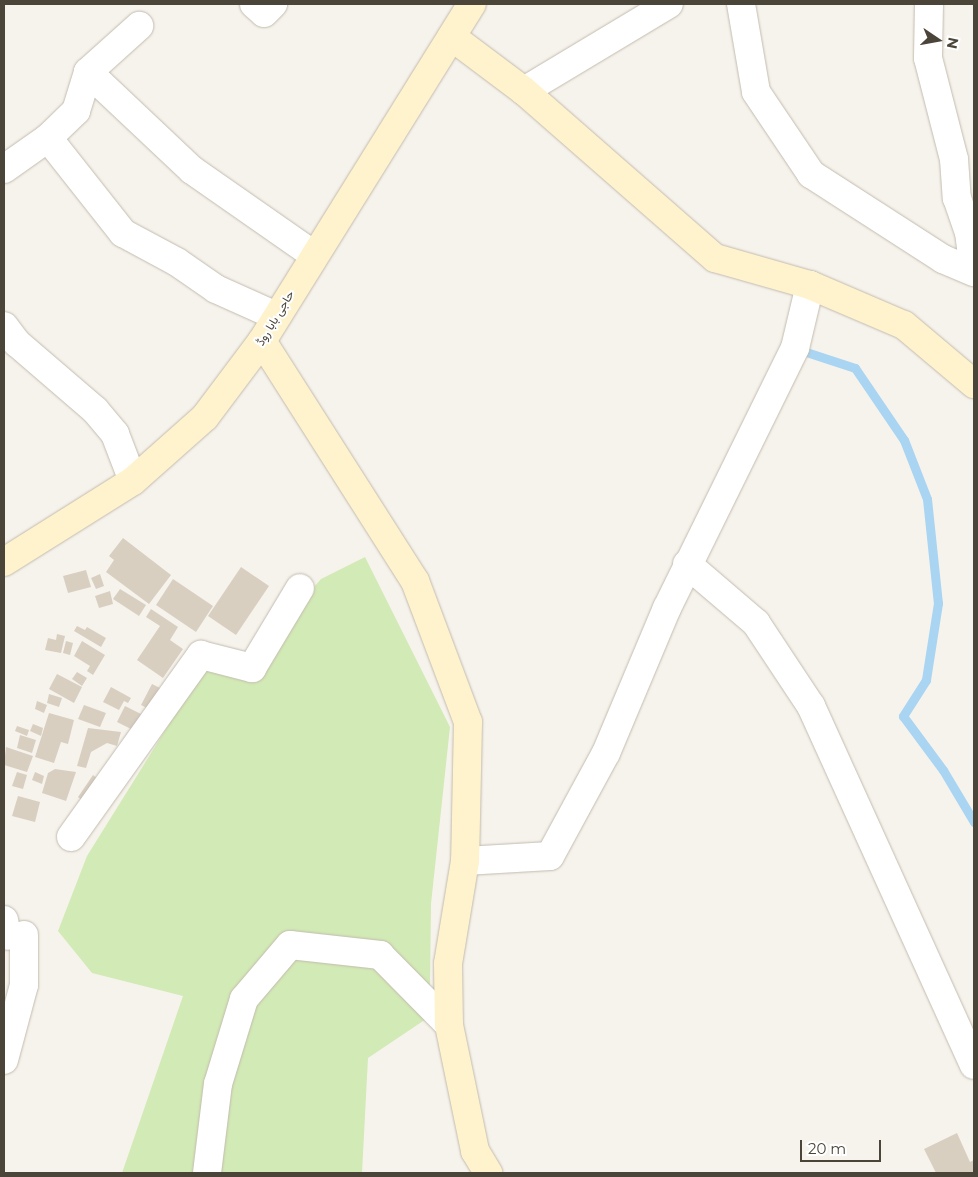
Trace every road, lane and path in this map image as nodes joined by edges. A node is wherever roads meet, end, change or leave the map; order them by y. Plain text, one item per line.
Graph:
1 (254, 4) edge
2 (273, 4) edge
3 (472, 4) edge
4 (669, 4) edge
5 (741, 4) edge
6 (929, 4) edge
7 (138, 26) dead end
8 (452, 37) junction
9 (88, 72) junction
10 (524, 91) junction
11 (48, 138) junction
12 (4, 169) edge
13 (314, 254) junction
14 (974, 272) edge
15 (810, 285) junction
16 (276, 316) junction
17 (4, 326) edge
18 (262, 341) junction
19 (974, 384) edge
20 (133, 482) junction
21 (4, 562) edge
22 (687, 564) junction
23 (300, 588) dead end
24 (71, 837) dead end
25 (465, 861) junction
26 (12, 930) edge
27 (450, 1025) junction
28 (4, 1060) edge
29 (974, 1065) edge
30 (207, 1173) edge
31 (488, 1173) edge

1 - 2 street
3 - 8 street, حاجی بابا روڈ
4 - 10 street
5 - 14 street
6 - 14 street
7 - 9 street
8 - 10 street
8 - 13 street, حاجی بابا روڈ
9 - 11 street
9 - 13 street
10 - 15 street
11 - 12 street
11 - 16 street
13 - 16 street, حاجی بابا روڈ
15 - 19 street
15 - 22 street
16 - 18 street, حاجی بابا روڈ
17 - 20 street
18 - 20 street, حاجی بابا روڈ
18 - 25 street
20 - 21 street, حاجی بابا روڈ
22 - 25 street
22 - 29 street
23 - 24 street
25 - 27 street
26 - 28 street
27 - 30 street
27 - 31 street

